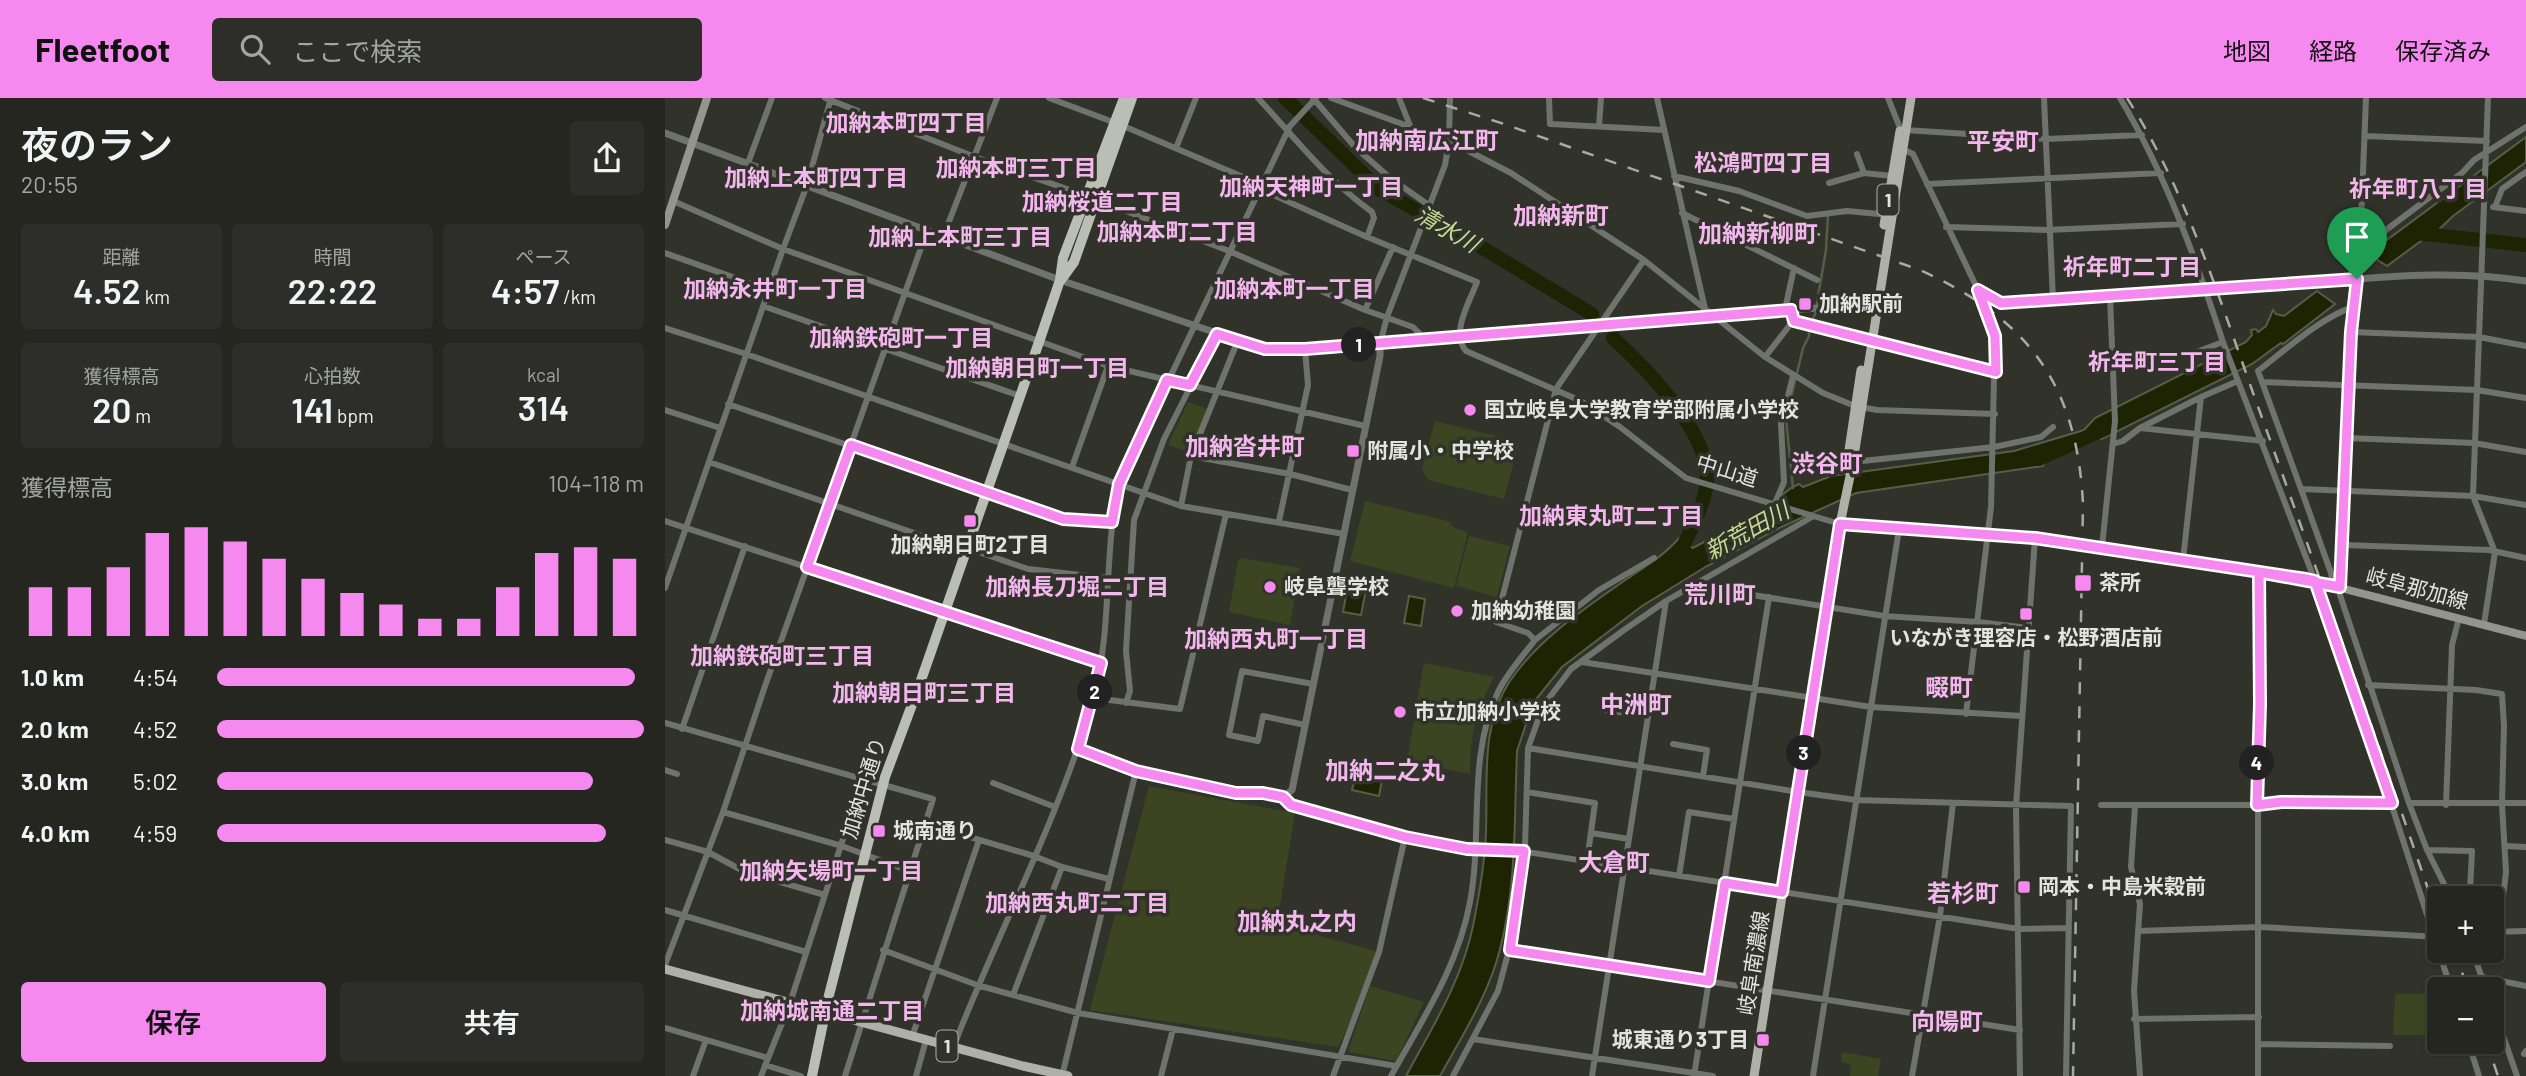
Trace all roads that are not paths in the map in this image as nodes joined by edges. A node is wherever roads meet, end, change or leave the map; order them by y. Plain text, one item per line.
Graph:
1 (706, 98) edge
2 (772, 98) edge
3 (997, 98) edge
4 (1049, 98) edge
5 (1124, 98) edge
6 (1132, 98) edge
7 (1196, 98) edge
8 (1258, 98) edge
9 (1331, 98) edge
10 (1399, 98) edge
11 (1450, 98) edge
12 (1549, 98) edge
13 (1601, 98) edge
14 (1657, 98) edge
15 (1888, 98) edge
16 (1905, 98) edge
17 (1911, 98) edge
18 (2044, 98) edge
19 (2120, 98) edge
20 (2366, 98) edge
21 (2488, 98) edge
22 (829, 99) edge
23 (1314, 99) edge
24 (1118, 124) junction
25 (1599, 126) junction
26 (2526, 127) edge
27 (1411, 128) junction
28 (1903, 129) junction
29 (1664, 130) junction
30 (1287, 131) junction
31 (665, 133) edge
32 (2142, 135) junction
33 (2365, 136) junction
34 (2046, 139) junction
35 (1449, 141) junction
36 (2487, 141) junction
37 (691, 143) junction
38 (1176, 148) junction
39 (1900, 148) junction
40 (1857, 154) dead end
41 (975, 156) junction
42 (2486, 156) junction
43 (748, 163) junction
44 (2526, 172) edge
45 (1864, 173) junction
46 (2161, 173) junction
47 (1674, 176) junction
48 (1892, 176) junction
49 (2048, 179) junction
50 (1829, 183) dead end
51 (1927, 184) junction
52 (807, 185) junction
53 (1261, 187) junction
54 (665, 192) edge
55 (673, 198) junction
56 (1092, 198) junction
57 (2484, 206) junction
58 (2495, 207) junction
59 (1429, 209) junction
60 (2526, 211) edge
61 (1682, 213) junction
62 (1889, 215) junction
63 (2183, 224) junction
64 (665, 225) edge
65 (1946, 227) junction
66 (2050, 229) junction
67 (927, 231) junction
68 (943, 237) junction
69 (1367, 237) junction
70 (2360, 246) junction
71 (1393, 247) junction
72 (783, 249) junction
73 (1229, 251) junction
74 (665, 253) edge
75 (1411, 254) junction
76 (1644, 260) junction
77 (1794, 268) junction
78 (2482, 275) junction
79 (2357, 279) junction
80 (1060, 280) junction
81 (1817, 280) dead end
82 (2526, 281) edge
83 (768, 290) junction
84 (1978, 290) junction
85 (2206, 290) junction
86 (905, 292) junction
87 (2110, 296) junction
88 (2053, 300) junction
89 (1875, 303) junction
90 (2001, 303) joint
91 (763, 306) junction
92 (2354, 307) junction
93 (1365, 310) junction
94 (1791, 310) junction
95 (1705, 311) junction
96 (1714, 316) junction
97 (1387, 317) junction
98 (1794, 321) junction
99 (1193, 326) junction
100 (1598, 326) junction
101 (665, 328) edge
102 (2351, 332) junction
103 (1217, 334) junction
104 (1459, 337) junction
105 (2479, 337) junction
106 (1426, 340) junction
107 (1869, 340) junction
108 (1238, 341) junction
109 (1039, 342) junction
110 (2223, 342) junction
111 (1380, 344) junction
112 (2526, 346) edge
113 (885, 348) junction
114 (1305, 349) junction
115 (747, 354) junction
116 (2114, 355) junction
117 (1765, 357) junction
118 (1108, 366) junction
119 (1996, 372) junction
120 (1796, 378) junction
121 (2237, 379) junction
122 (1167, 380) junction
123 (2262, 382) junction
124 (1190, 385) junction
125 (2348, 386) junction
126 (1556, 389) junction
127 (2477, 390) junction
128 (1217, 393) junction
129 (1020, 396) junction
130 (867, 397) junction
131 (2200, 397) junction
132 (2526, 398) edge
133 (729, 404) junction
134 (1858, 407) junction
135 (665, 410) edge
136 (1302, 412) junction
137 (1994, 414) junction
138 (1364, 426) junction
139 (2053, 427) dead end
140 (720, 428) junction
141 (2140, 428) junction
142 (2197, 434) junction
143 (2346, 438) junction
144 (2263, 441) junction
145 (2114, 442) junction
146 (1004, 443) junction
147 (2474, 443) junction
148 (851, 445) junction
149 (1994, 449) junction
150 (2526, 452) edge
151 (1191, 456) junction
152 (709, 462) junction
153 (1850, 466) junction
154 (1072, 467) junction
155 (1290, 474) junction
156 (1119, 484) junction
157 (2301, 489) junction
158 (1352, 490) junction
159 (2345, 490) junction
160 (986, 492) junction
161 (1143, 492) junction
162 (2473, 496) junction
163 (830, 503) junction
164 (1775, 503) junction
165 (2526, 505) edge
166 (1181, 506) junction
167 (1226, 514) junction
168 (1812, 517) junction
169 (665, 521) edge
170 (1112, 522) junction
171 (1279, 522) junction
172 (1840, 524) junction
173 (686, 527) junction
174 (1899, 529) junction
175 (1344, 534) junction
176 (1989, 535) junction
177 (2035, 538) junction
178 (2343, 545) junction
179 (745, 547) junction
180 (2102, 547) junction
181 (966, 549) junction
182 (2495, 552) junction
183 (1654, 558) dead end
184 (2526, 558) edge
185 (2183, 560) junction
186 (807, 567) junction
187 (2259, 572) junction
188 (1107, 578) junction
189 (2315, 581) junction
190 (1694, 585) junction
191 (2337, 586) junction
192 (665, 588) edge
193 (1769, 597) junction
194 (1666, 601) junction
195 (1827, 607) junction
196 (944, 613) junction
197 (1884, 616) junction
198 (2459, 618) junction
199 (1978, 622) junction
200 (2484, 624) junction
201 (2028, 628) junction
202 (2526, 636) edge
203 (1535, 640) junction
204 (1582, 662) junction
205 (1101, 663) junction
206 (1655, 673) junction
207 (1313, 684) junction
208 (2368, 685) junction
209 (1755, 688) junction
210 (2451, 688) junction
211 (1094, 698) junction
212 (1812, 698) junction
213 (1126, 703) junction
214 (1871, 707) junction
215 (1606, 709) dead end
216 (1966, 714) junction
217 (1649, 716) junction
218 (2022, 716) junction
219 (665, 723) edge
220 (1305, 725) junction
221 (682, 729) junction
222 (1673, 744) dead end
223 (744, 747) junction
224 (1528, 748) junction
225 (1078, 749) junction
226 (1641, 766) junction
227 (665, 770) edge
228 (1136, 771) junction
229 (677, 774) dead end
230 (1703, 776) junction
231 (862, 780) junction
232 (1739, 782) junction
233 (993, 783) dead end
234 (882, 785) junction
235 (1527, 792) junction
236 (1798, 792) junction
237 (1283, 797) junction
238 (1856, 800) junction
239 (1953, 803) junction
240 (2392, 803) junction
241 (2409, 803) junction
242 (2526, 803) edge
243 (2502, 804) junction
244 (2101, 805) dead end
245 (2257, 805) junction
246 (2446, 805) junction
247 (2016, 806) junction
248 (2135, 806) junction
249 (1055, 807) junction
250 (723, 812) junction
251 (1734, 819) junction
252 (926, 824) junction
253 (1591, 833) junction
254 (1405, 837) junction
255 (1629, 839) junction
256 (665, 840) edge
257 (979, 840) junction
258 (842, 846) junction
259 (2506, 846) junction
260 (2526, 847) edge
261 (1477, 850) junction
262 (2427, 850) junction
263 (1523, 851) junction
264 (708, 852) junction
265 (865, 854) junction
266 (1034, 856) junction
267 (1587, 861) junction
268 (1062, 867) junction
269 (1625, 867) junction
270 (909, 871) junction
271 (1679, 876) junction
272 (1109, 879) junction
273 (1725, 883) junction
274 (2446, 886) edge
275 (2470, 886) edge
276 (2503, 886) edge
277 (1782, 892) junction
278 (825, 895) junction
279 (1840, 901) junction
280 (2427, 907) edge
281 (665, 910) edge
282 (684, 916) junction
283 (1940, 916) junction
284 (2069, 928) junction
285 (2260, 928) junction
286 (2019, 929) junction
287 (2139, 931) junction
288 (2504, 931) edge
289 (2526, 931) edge
290 (2427, 936) edge
291 (883, 950) junction
292 (1510, 950) junction
293 (806, 952) junction
294 (2477, 963) edge
295 (1609, 965) junction
296 (665, 967) edge
297 (935, 970) junction
298 (2482, 977) edge
299 (1709, 981) junction
300 (2504, 982) edge
301 (977, 985) junction
302 (2526, 986) edge
303 (1767, 990) junction
304 (1013, 995) junction
305 (1825, 1000) junction
306 (790, 1003) junction
307 (826, 1012) junction
308 (1078, 1013) junction
309 (1921, 1015) junction
310 (2259, 1017) junction
311 (2134, 1018) junction
312 (862, 1022) junction
313 (665, 1028) edge
314 (1173, 1029) junction
315 (2020, 1030) junction
316 (912, 1037) junction
317 (1473, 1039) junction
318 (2504, 1039) edge
319 (706, 1040) junction
320 (926, 1041) junction
321 (2259, 1044) junction
322 (2390, 1046) dead end
323 (953, 1048) junction
324 (2472, 1054) edge
325 (1340, 1058) junction
326 (1595, 1058) junction
327 (767, 1062) junction
328 (1396, 1066) junction
329 (1695, 1075) edge
330 (693, 1076) edge
331 (761, 1076) edge
332 (801, 1076) edge
333 (812, 1076) edge
334 (845, 1076) edge
335 (916, 1076) edge
336 (1064, 1076) edge
337 (1161, 1076) edge
338 (1333, 1076) edge
339 (1391, 1076) edge
340 (1453, 1076) edge
341 (1592, 1076) edge
342 (1713, 1076) edge
343 (1754, 1076) edge
344 (1813, 1076) edge
345 (1912, 1076) edge
346 (2020, 1076) edge
347 (2066, 1076) edge
348 (2140, 1076) edge
349 (2258, 1076) edge
350 (2479, 1076) edge
351 (2517, 1076) edge

1 - 37 main road
2 - 43 street
3 - 41 street
4 - 24 street
5 - 24 highway, 加納中通り
6 - 24 highway, 加納中通り
7 - 38 street
8 - 30 street
9 - 27 street
10 - 27 street
11 - 35 street
12 - 25 street
13 - 25 street
14 - 29 street
15 - 28 street
16 - 28 main road, 岐阜南濃線 / 1
17 - 28 main road, 岐阜南濃線 / 1
18 - 34 street
19 - 32 street
20 - 33 street
21 - 36 street
22 - 41 street
22 - 52 street
23 - 30 street
23 - 59 street
24 - 38 street
24 - 56 highway, 加納中通り
25 - 29 street
26 - 42 street
27 - 35 street
28 - 34 street
28 - 39 main road, 岐阜南濃線 / 1
29 - 47 street
30 - 53 street
30 - 69 street
31 - 37 street
32 - 34 street
32 - 46 street
33 - 36 street
33 - 70 street
34 - 49 street
35 - 59 street
35 - 76 street
36 - 42 street
37 - 43 street
37 - 55 main road
38 - 53 street
39 - 48 main road, 岐阜南濃線 / 1
39 - 51 street
39 - 62 main road, 岐阜南濃線 / 1
40 - 45 street
41 - 56 street
41 - 68 street
42 - 57 street
42 - 70 street
43 - 52 street
44 - 58 street
45 - 48 street
45 - 50 street
46 - 49 street
46 - 63 street
47 - 61 street
47 - 62 street
48 - 62 main road, 岐阜南濃線 / 1
49 - 51 street
49 - 66 street
51 - 65 street
52 - 67 street
52 - 72 street
53 - 69 street
53 - 73 street
54 - 55 street
55 - 64 main road
55 - 72 street
56 - 73 street
56 - 80 highway, 加納中通り
57 - 58 street
57 - 78 street
58 - 60 street
59 - 75 street
61 - 77 street
61 - 95 street
62 - 89 main road, 岐阜南濃線 / 1
63 - 66 street
63 - 85 street
65 - 66 street
65 - 84 street
66 - 88 street
67 - 68 street
67 - 86 street
68 - 80 street
69 - 71 street
70 - 79 street
71 - 75 street
71 - 93 street
72 - 83 street
72 - 86 street
73 - 93 street
73 - 99 street
74 - 83 street
75 - 97 street
75 - 104 street
76 - 95 street
76 - 100 street
77 - 81 street
77 - 94 street
78 - 79 street
78 - 82 street
78 - 105 street
79 - 85 street
79 - 92 street
80 - 99 street
80 - 109 highway, 加納中通り
83 - 91 street
84 - 90 street
84 - 119 street
85 - 87 street
85 - 110 street
86 - 109 street
86 - 113 street
87 - 88 street
87 - 116 street
88 - 90 street
89 - 94 street
89 - 107 main road, 岐阜南濃線 / 1
91 - 113 street
91 - 115 street
92 - 102 street
92 - 123 street
93 - 97 street
94 - 96 street
94 - 98 street
95 - 96 street
96 - 100 street
96 - 117 street
97 - 106 street
97 - 111 street
98 - 107 street
98 - 117 street
99 - 103 street
99 - 122 street
100 - 104 street
100 - 126 street
101 - 115 street
102 - 105 street
102 - 125 street
103 - 108 street
103 - 124 street
104 - 106 street
104 - 126 street, 中山道
105 - 112 street
105 - 127 street
106 - 111 street
107 - 119 street
107 - 134 main road, 岐阜南濃線 / 1
108 - 114 street
108 - 128 street
109 - 118 street
109 - 129 highway, 加納中通り
110 - 116 street
110 - 121 street
111 - 114 street
111 - 138 street
113 - 129 street
113 - 130 street
114 - 136 street
115 - 130 street
115 - 133 street
116 - 145 street
117 - 120 street
118 - 122 street
118 - 154 street
119 - 137 street
120 - 134 street
120 - 164 street
121 - 131 street
121 - 144 street
122 - 124 street
122 - 156 street
123 - 125 street
123 - 157 street
124 - 128 street
124 - 161 street
125 - 127 street
125 - 143 street
126 - 164 street, 中山道
126 - 203 street
127 - 132 street
127 - 147 street
128 - 136 street
128 - 151 street
129 - 146 highway, 加納中通り
130 - 146 street
130 - 148 street
131 - 141 street
131 - 142 street
133 - 140 street
133 - 148 street
134 - 137 street
134 - 153 main road, 岐阜南濃線 / 1
135 - 140 street
136 - 138 street
136 - 155 street
137 - 149 street
138 - 158 street
139 - 149 street
140 - 152 street
141 - 142 street
141 - 145 street
142 - 144 street
142 - 185 street
143 - 147 street
143 - 159 street
144 - 189 street
145 - 180 street
146 - 154 street
146 - 160 highway, 加納中通り
147 - 150 street
147 - 162 street
148 - 160 street
148 - 163 street
149 - 153 street
149 - 176 street
151 - 155 street
151 - 166 street
152 - 163 street
152 - 173 street
153 - 172 main road, 岐阜南濃線 / 1
154 - 156 street
155 - 158 street
155 - 171 street
156 - 161 street
156 - 170 street
157 - 159 street
157 - 191 street
158 - 175 street
159 - 162 street
159 - 178 street
160 - 170 street
160 - 181 highway, 加納中通り
161 - 166 street
161 - 213 street
162 - 165 street
162 - 182 street
163 - 181 street
163 - 186 street
164 - 168 street, 中山道
166 - 167 street
167 - 171 street
167 - 213 street
168 - 172 street, 中山道
168 - 190 street
169 - 173 street
170 - 188 street
171 - 175 street
172 - 174 main road, 岐阜那加線
172 - 195 main road, 岐阜南濃線 / 1
173 - 179 street
173 - 192 street
174 - 176 main road, 岐阜那加線
174 - 197 street
175 - 207 street
176 - 177 main road, 岐阜那加線
176 - 199 street
177 - 180 main road, 岐阜那加線
177 - 201 street
178 - 182 street
178 - 191 street
179 - 186 street
179 - 221 street
180 - 185 main road, 岐阜那加線
181 - 188 street
181 - 196 highway, 加納中通り
182 - 184 street
182 - 200 street
183 - 203 street
185 - 187 main road, 岐阜那加線
186 - 196 street
186 - 223 street
187 - 189 main road, 岐阜那加線
187 - 245 street
188 - 205 street
189 - 191 main road, 岐阜那加線
189 - 240 street
190 - 193 street
190 - 194 street
191 - 198 main road, 岐阜那加線
191 - 208 street
193 - 195 street
193 - 209 street
194 - 204 street
194 - 206 street
195 - 197 street
195 - 212 main road, 岐阜南濃線 / 1
196 - 205 street
196 - 234 highway, 加納中通り
197 - 199 street
197 - 214 street
198 - 200 main road, 岐阜那加線
198 - 210 street
199 - 201 street
199 - 216 street
200 - 202 main road, 岐阜那加線
201 - 218 street
203 - 261 street
204 - 206 street
204 - 224 street
205 - 211 street
206 - 209 street
206 - 217 street
207 - 220 street
207 - 220 street
208 - 210 street
208 - 241 street
209 - 212 street
209 - 232 street
210 - 243 street
210 - 246 street
211 - 213 street
211 - 225 street
212 - 214 street
212 - 236 main road, 岐阜南濃線 / 1
214 - 216 street
214 - 238 street
215 - 217 street
216 - 218 street
217 - 226 street
218 - 247 street
219 - 221 street
220 - 237 street
221 - 223 street
222 - 230 street
223 - 231 street
223 - 250 street
224 - 226 street
224 - 235 street
225 - 228 street
225 - 249 street
226 - 230 street
226 - 255 street
227 - 229 street
228 - 237 street
228 - 272 street
230 - 232 street
231 - 234 street
231 - 258 street
232 - 236 street
232 - 251 street
233 - 249 street
234 - 252 street
234 - 265 highway, 加納中通り
235 - 253 street
235 - 263 street
236 - 238 street
236 - 277 main road, 岐阜南濃線 / 1
237 - 254 street
238 - 239 street
238 - 279 street
239 - 247 street
239 - 283 street
240 - 245 street
240 - 280 street
241 - 246 street
241 - 262 street
242 - 243 street
243 - 246 street
243 - 259 street
244 - 248 street
245 - 248 street
245 - 285 street
247 - 284 street
247 - 286 street
248 - 287 street
249 - 266 street
250 - 258 street
250 - 264 street
251 - 271 street
251 - 273 street
252 - 257 street
252 - 270 street
253 - 255 street
253 - 267 street
254 - 261 street
254 - 325 street
255 - 269 street
256 - 264 street
257 - 266 street
257 - 297 street
258 - 265 street
258 - 278 street
259 - 260 street
259 - 276 street
261 - 263 street
261 - 328 street
262 - 274 street
262 - 275 street
263 - 267 street
263 - 292 street
264 - 278 street
264 - 282 street
265 - 270 street
265 - 307 highway, 加納中通り
266 - 268 street
266 - 301 street
267 - 269 street
268 - 272 street
268 - 304 street
269 - 271 street
269 - 295 street
270 - 291 street
271 - 273 street
272 - 308 street
273 - 277 street
273 - 299 street
277 - 279 street
277 - 303 main road, 岐阜南濃線 / 1
278 - 293 street
279 - 283 street
279 - 305 street
281 - 282 street
282 - 293 street
282 - 296 street
283 - 286 street
283 - 309 street
284 - 286 street
284 - 347 street
285 - 287 street
285 - 290 street
285 - 310 street
286 - 315 street
287 - 311 street
288 - 289 street
291 - 297 street
291 - 312 street
292 - 295 street
292 - 317 street
293 - 306 street
294 - 298 street
295 - 299 street
295 - 326 street
296 - 306 main road, 1
297 - 301 street
297 - 316 street
299 - 303 street
299 - 329 street
300 - 302 street
301 - 304 street
301 - 323 street
303 - 305 street
303 - 343 main road, 岐阜南濃線 / 1
304 - 308 street
305 - 309 street
305 - 344 street
306 - 307 main road, 1
306 - 327 street
307 - 312 main road, 1
307 - 333 highway, 加納中通り
308 - 314 street
308 - 336 street
309 - 315 street
309 - 345 street
310 - 311 street
310 - 321 street
311 - 348 street
312 - 316 main road, 1
312 - 334 street
313 - 319 street
314 - 325 street
314 - 337 street
315 - 346 street
316 - 320 main road, 1
317 - 326 street
317 - 340 street
318 - 351 street
319 - 327 street
319 - 330 street
320 - 323 main road, 1
320 - 335 street
321 - 322 street
321 - 349 street
323 - 336 main road, 1
324 - 350 street
325 - 328 street
325 - 338 street
326 - 329 street
326 - 341 street
327 - 331 street
327 - 332 street
328 - 339 street
329 - 342 street

